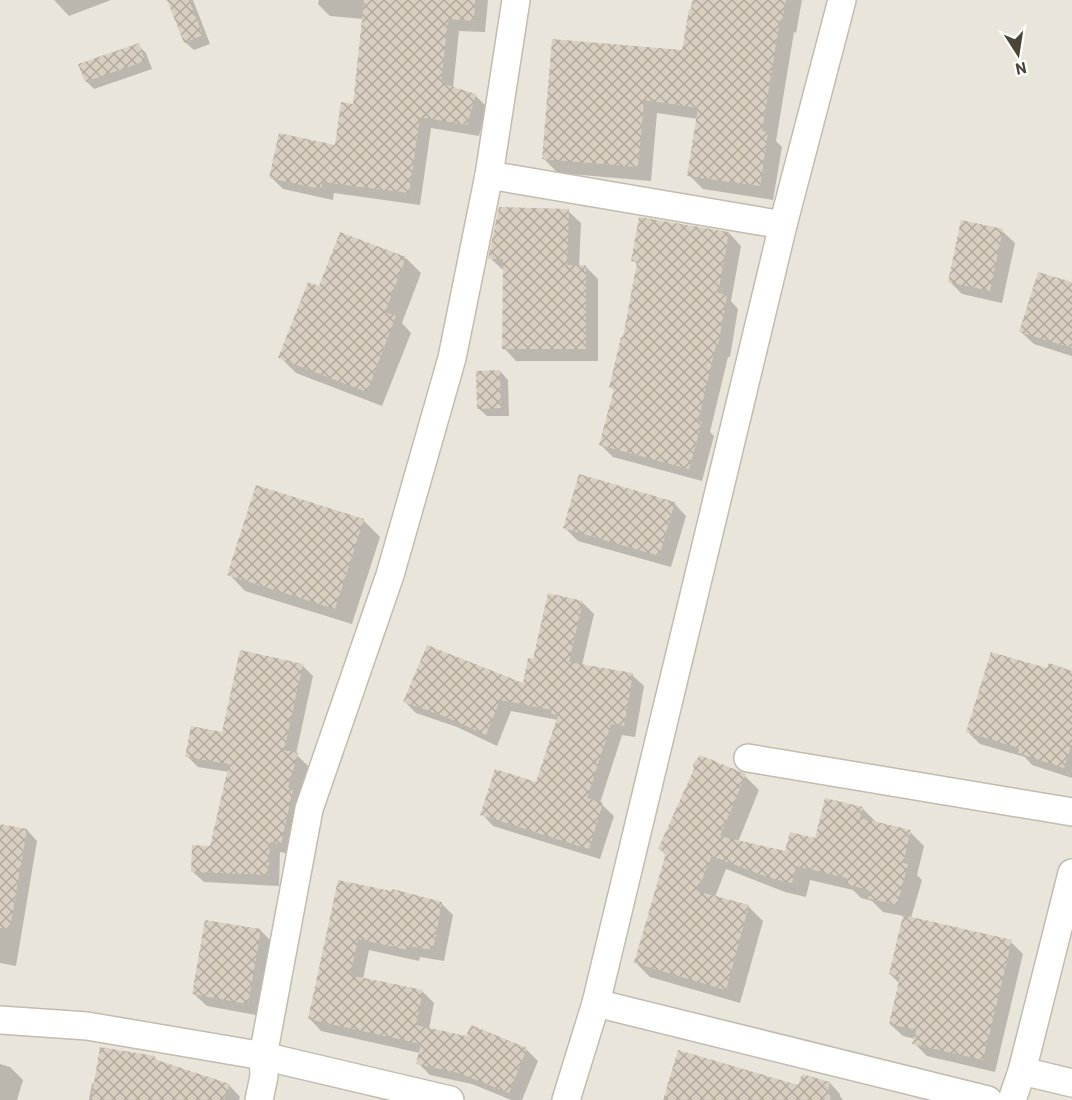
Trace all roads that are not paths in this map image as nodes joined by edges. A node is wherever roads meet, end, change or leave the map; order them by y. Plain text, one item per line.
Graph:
1 (516, 0) edge
2 (842, 0) edge
3 (489, 175) junction
4 (783, 225) junction
5 (748, 758) dead end
6 (1072, 812) edge
7 (1072, 873) edge
8 (596, 1003) junction
9 (0, 1020) edge
10 (263, 1056) junction
11 (1022, 1071) junction
12 (1072, 1083) edge
13 (259, 1100) edge
14 (450, 1100) edge
15 (566, 1100) edge
16 (988, 1100) edge
17 (1012, 1100) edge

1 - 3 street
2 - 4 street
3 - 4 street
3 - 10 street
4 - 8 street
5 - 6 street
7 - 11 street
8 - 15 street
8 - 16 street
9 - 10 street
10 - 13 street
10 - 14 street
11 - 12 street
11 - 17 street

